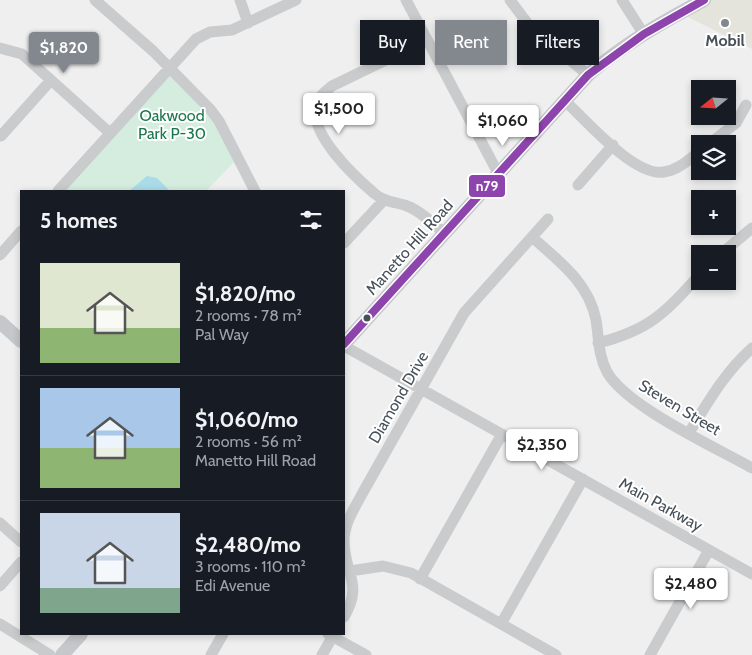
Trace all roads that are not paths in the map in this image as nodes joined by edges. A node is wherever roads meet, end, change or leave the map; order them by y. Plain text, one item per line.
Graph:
1 (96, 0) edge
2 (240, 0) edge
3 (296, 0) edge
4 (406, 0) edge
5 (510, 0) edge
6 (622, 0) edge
7 (704, 0) edge
8 (248, 23) junction
9 (643, 33) junction
10 (427, 40) junction
11 (0, 48) edge
12 (169, 68) junction
13 (588, 76) junction
14 (52, 80) junction
15 (564, 100) junction
16 (746, 105) dead end
17 (110, 133) junction
18 (720, 135) edge
19 (1, 136) edge
20 (613, 145) junction
21 (691, 157) edge
22 (498, 173) junction
23 (578, 185) dead end
24 (59, 190) edge
25 (254, 190) edge
26 (384, 200) junction
27 (548, 219) dead end
28 (752, 228) edge
29 (20, 232) edge
30 (444, 234) junction
31 (532, 237) junction
32 (345, 242) edge
33 (732, 245) edge
34 (0, 255) edge
35 (691, 284) edge
36 (0, 322) edge
37 (20, 340) edge
38 (598, 343) junction
39 (345, 344) edge
40 (345, 346) edge
41 (752, 348) edge
42 (421, 388) junction
43 (689, 433) junction
44 (502, 434) junction
45 (752, 468) edge
46 (583, 479) junction
47 (0, 523) edge
48 (345, 536) edge
49 (20, 541) edge
50 (345, 546) edge
51 (709, 550) junction
52 (20, 563) edge
53 (350, 571) junction
54 (752, 574) edge
55 (420, 579) junction
56 (0, 586) edge
57 (345, 615) edge
58 (0, 624) edge
59 (501, 624) junction
60 (80, 635) edge
61 (222, 635) edge
62 (331, 635) edge
63 (657, 653) edge
64 (50, 655) edge
65 (62, 655) edge
66 (211, 655) edge
67 (322, 655) edge
68 (366, 655) edge
69 (556, 655) edge

1 - 12 street
2 - 8 street
3 - 8 street
4 - 10 street
5 - 13 street
6 - 9 street
7 - 9 main road, Manetto Hill Road
8 - 12 street
9 - 13 main road, Manetto Hill Road
10 - 22 street
10 - 26 street
11 - 14 street
12 - 17 street
12 - 25 street
13 - 15 main road, Manetto Hill Road
14 - 17 street
14 - 19 street
15 - 20 street
15 - 22 main road, Manetto Hill Road
16 - 18 street
17 - 24 street
20 - 21 street
20 - 23 street
22 - 30 main road, Manetto Hill Road
26 - 30 street
26 - 32 street
27 - 31 street, Diamond Drive
28 - 33 street
29 - 34 street
30 - 39 main road, Manetto Hill Road
31 - 38 street, Steven Street
31 - 42 street, Diamond Drive
35 - 38 street
36 - 37 main road
38 - 43 street, Steven Street
40 - 42 street, Main Parkway
41 - 43 street
42 - 44 street, Main Parkway
42 - 48 street, Diamond Drive
43 - 45 street, Steven Street
44 - 46 street, Main Parkway
44 - 55 street
46 - 51 street, Main Parkway
46 - 59 street
47 - 49 street
50 - 53 street, Diamond Drive
51 - 54 street, Main Parkway
51 - 63 street
52 - 56 street
53 - 55 street
53 - 57 street, Diamond Drive
55 - 59 street
58 - 64 street
59 - 69 street
60 - 65 main road
61 - 66 street
62 - 67 street
62 - 68 street

